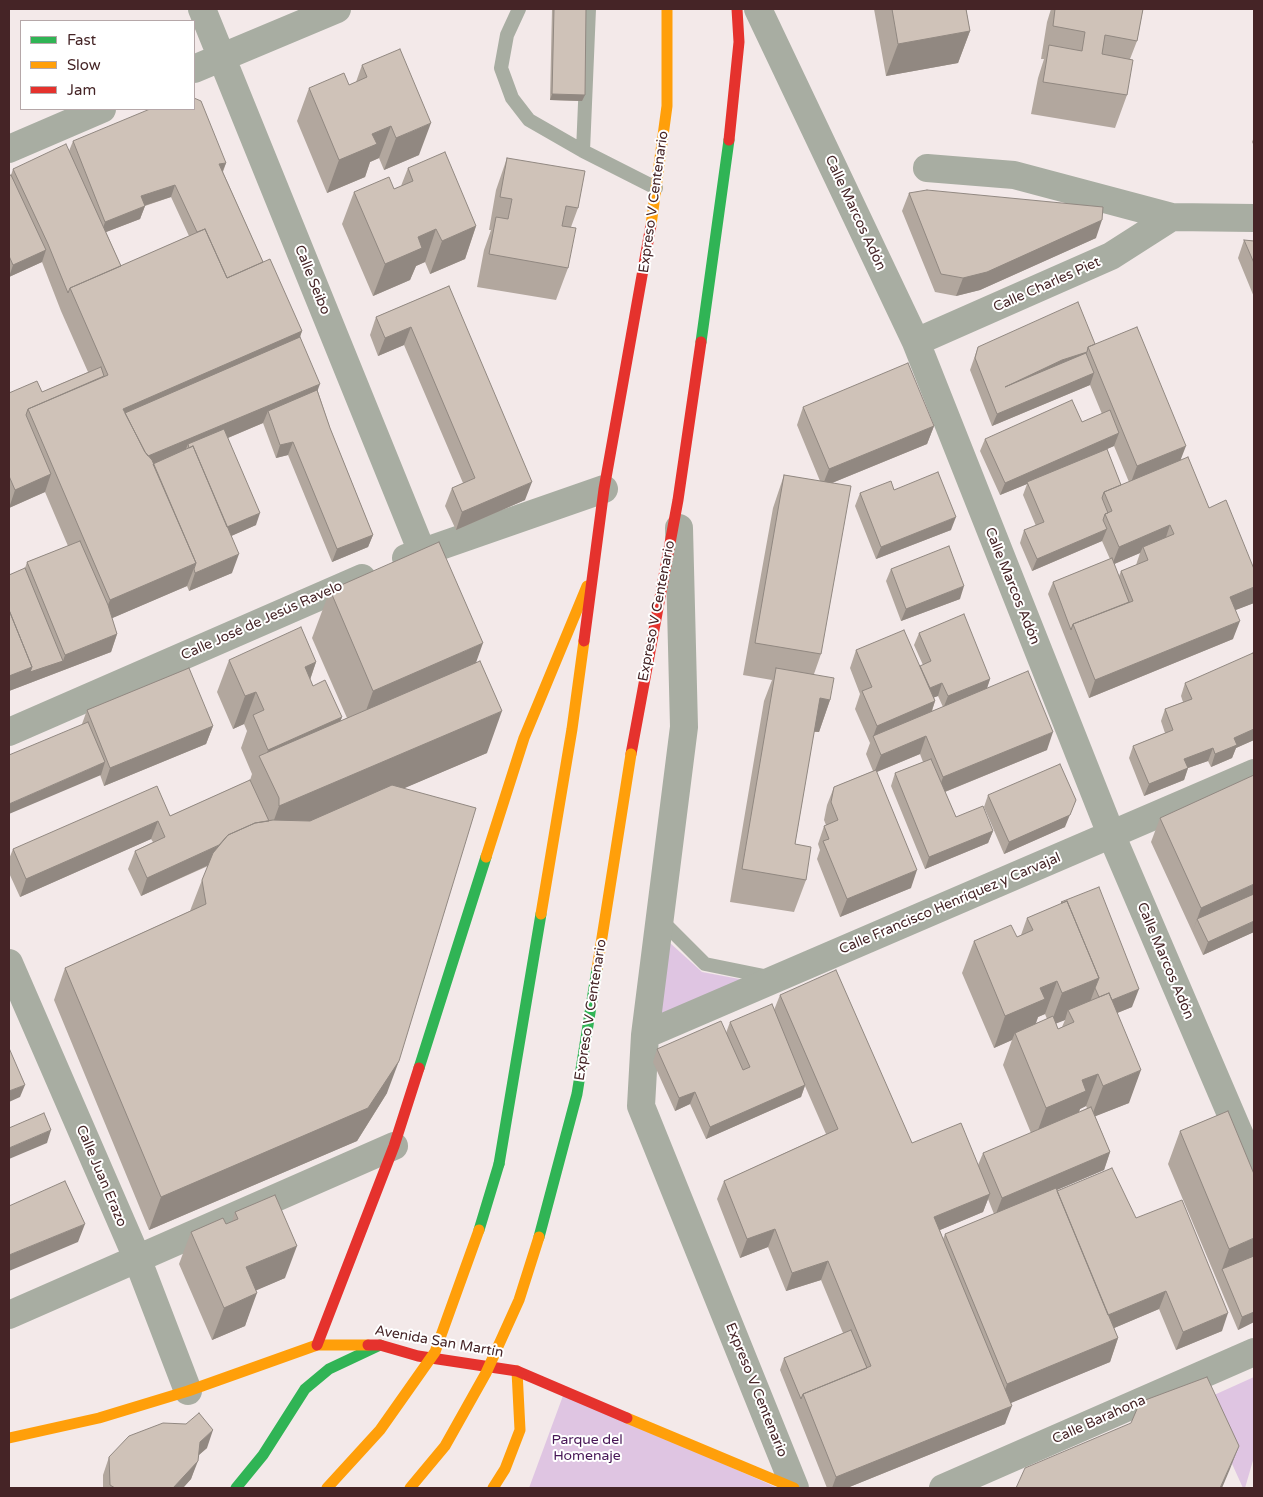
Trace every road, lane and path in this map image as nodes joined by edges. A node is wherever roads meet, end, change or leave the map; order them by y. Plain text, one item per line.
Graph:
1 (202, 9) edge
2 (337, 9) edge
3 (519, 9) edge
4 (589, 9) edge
5 (667, 9) edge
6 (737, 9) edge
7 (758, 9) edge
8 (221, 58) junction
9 (195, 70) edge
10 (100, 110) edge
11 (9, 149) edge
12 (583, 151) junction
13 (927, 168) dead end
14 (656, 188) junction
15 (1172, 217) junction
16 (1254, 218) edge
17 (916, 342) junction
18 (604, 489) junction
19 (678, 500) junction
20 (422, 552) junction
21 (593, 571) junction
22 (9, 732) edge
23 (1254, 774) edge
24 (1111, 834) junction
25 (660, 919) junction
26 (9, 963) edge
27 (777, 979) junction
28 (645, 1035) junction
29 (394, 1146) junction
30 (1254, 1168) edge
31 (137, 1258) junction
32 (9, 1315) edge
33 (317, 1345) junction
34 (380, 1345) junction
35 (1254, 1352) edge
36 (517, 1371) junction
37 (188, 1391) junction
38 (9, 1438) edge
39 (236, 1488) edge
40 (327, 1488) edge
41 (410, 1488) edge
42 (493, 1488) edge
43 (794, 1488) edge
44 (944, 1488) edge

1 - 8 street, Calle Seibo
2 - 8 street
3 - 12 lane
4 - 12 lane
5 - 14 main road, Expreso V Centenario
6 - 19 main road, Expreso V Centenario
7 - 17 street, Calle Marcos Adón
8 - 9 street
8 - 20 street, Calle Seibo
10 - 11 street
12 - 14 lane
13 - 15 street
14 - 18 main road, Expreso V Centenario
15 - 16 street
15 - 17 street, Calle Charles Piet
17 - 24 street, Calle Marcos Adón
18 - 20 street, Calle José de Jesús Ravelo
18 - 21 main road, Expreso V Centenario
19 - 25 street, Expreso V Centenario
19 - 41 main road, Expreso V Centenario, bridge
20 - 22 street, Calle José de Jesús Ravelo
21 - 29 main road, Expreso V Centenario
21 - 40 main road, Expreso V Centenario, bridge
23 - 24 street, Calle Francisco Henríquez y Carvajal
24 - 27 street, Calle Francisco Henríquez y Carvajal
24 - 30 street, Calle Marcos Adón
25 - 27 lane
25 - 28 street, Expreso V Centenario
26 - 31 street, Calle Juan Erazo
27 - 28 street, Calle Francisco Henríquez y Carvajal
28 - 43 street, Expreso V Centenario
29 - 31 street
29 - 33 main road, Expreso V Centenario
31 - 32 street
31 - 37 street, Calle Juan Erazo
33 - 34 main road, Avenida San Martín
33 - 37 main road, Avenida San Martín
34 - 36 main road, Avenida San Martín
34 - 39 main road
35 - 44 street, Calle Barahona
36 - 42 main road
36 - 43 main road, Avenida San Martín
37 - 38 main road, Avenida San Martín

